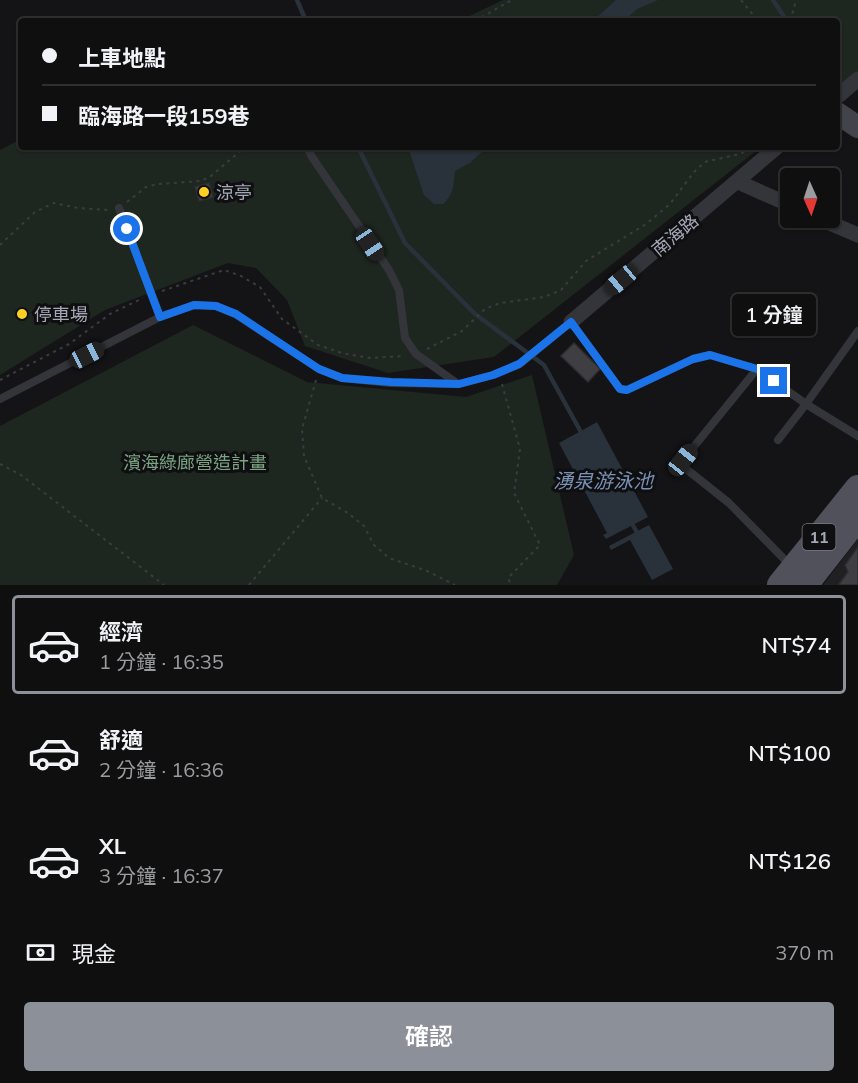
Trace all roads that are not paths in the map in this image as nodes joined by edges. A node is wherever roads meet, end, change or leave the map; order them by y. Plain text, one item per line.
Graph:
1 (858, 79) edge
2 (840, 94) edge
3 (840, 115) edge
4 (858, 127) edge
5 (308, 150) edge
6 (774, 150) edge
7 (738, 182) junction
8 (780, 201) edge
9 (119, 208) dead end
10 (840, 227) edge
11 (858, 235) edge
12 (160, 317) junction
13 (571, 322) junction
14 (858, 331) edge
15 (757, 369) junction
16 (459, 384) junction
17 (0, 399) edge
18 (807, 404) junction
19 (858, 436) edge
20 (778, 440) dead end
21 (858, 488) edge
22 (858, 517) edge
23 (793, 580) edge

1 - 2 street
3 - 4 street
5 - 16 lane
6 - 7 street, 南海路
7 - 8 street
7 - 13 street, 南海路
9 - 12 lane
10 - 11 street
12 - 16 lane
12 - 17 lane
13 - 15 lane
13 - 16 lane
14 - 18 lane
15 - 18 lane
15 - 23 lane
18 - 19 lane
18 - 20 lane
21 - 23 main road, 11
22 - 23 main road, 11

